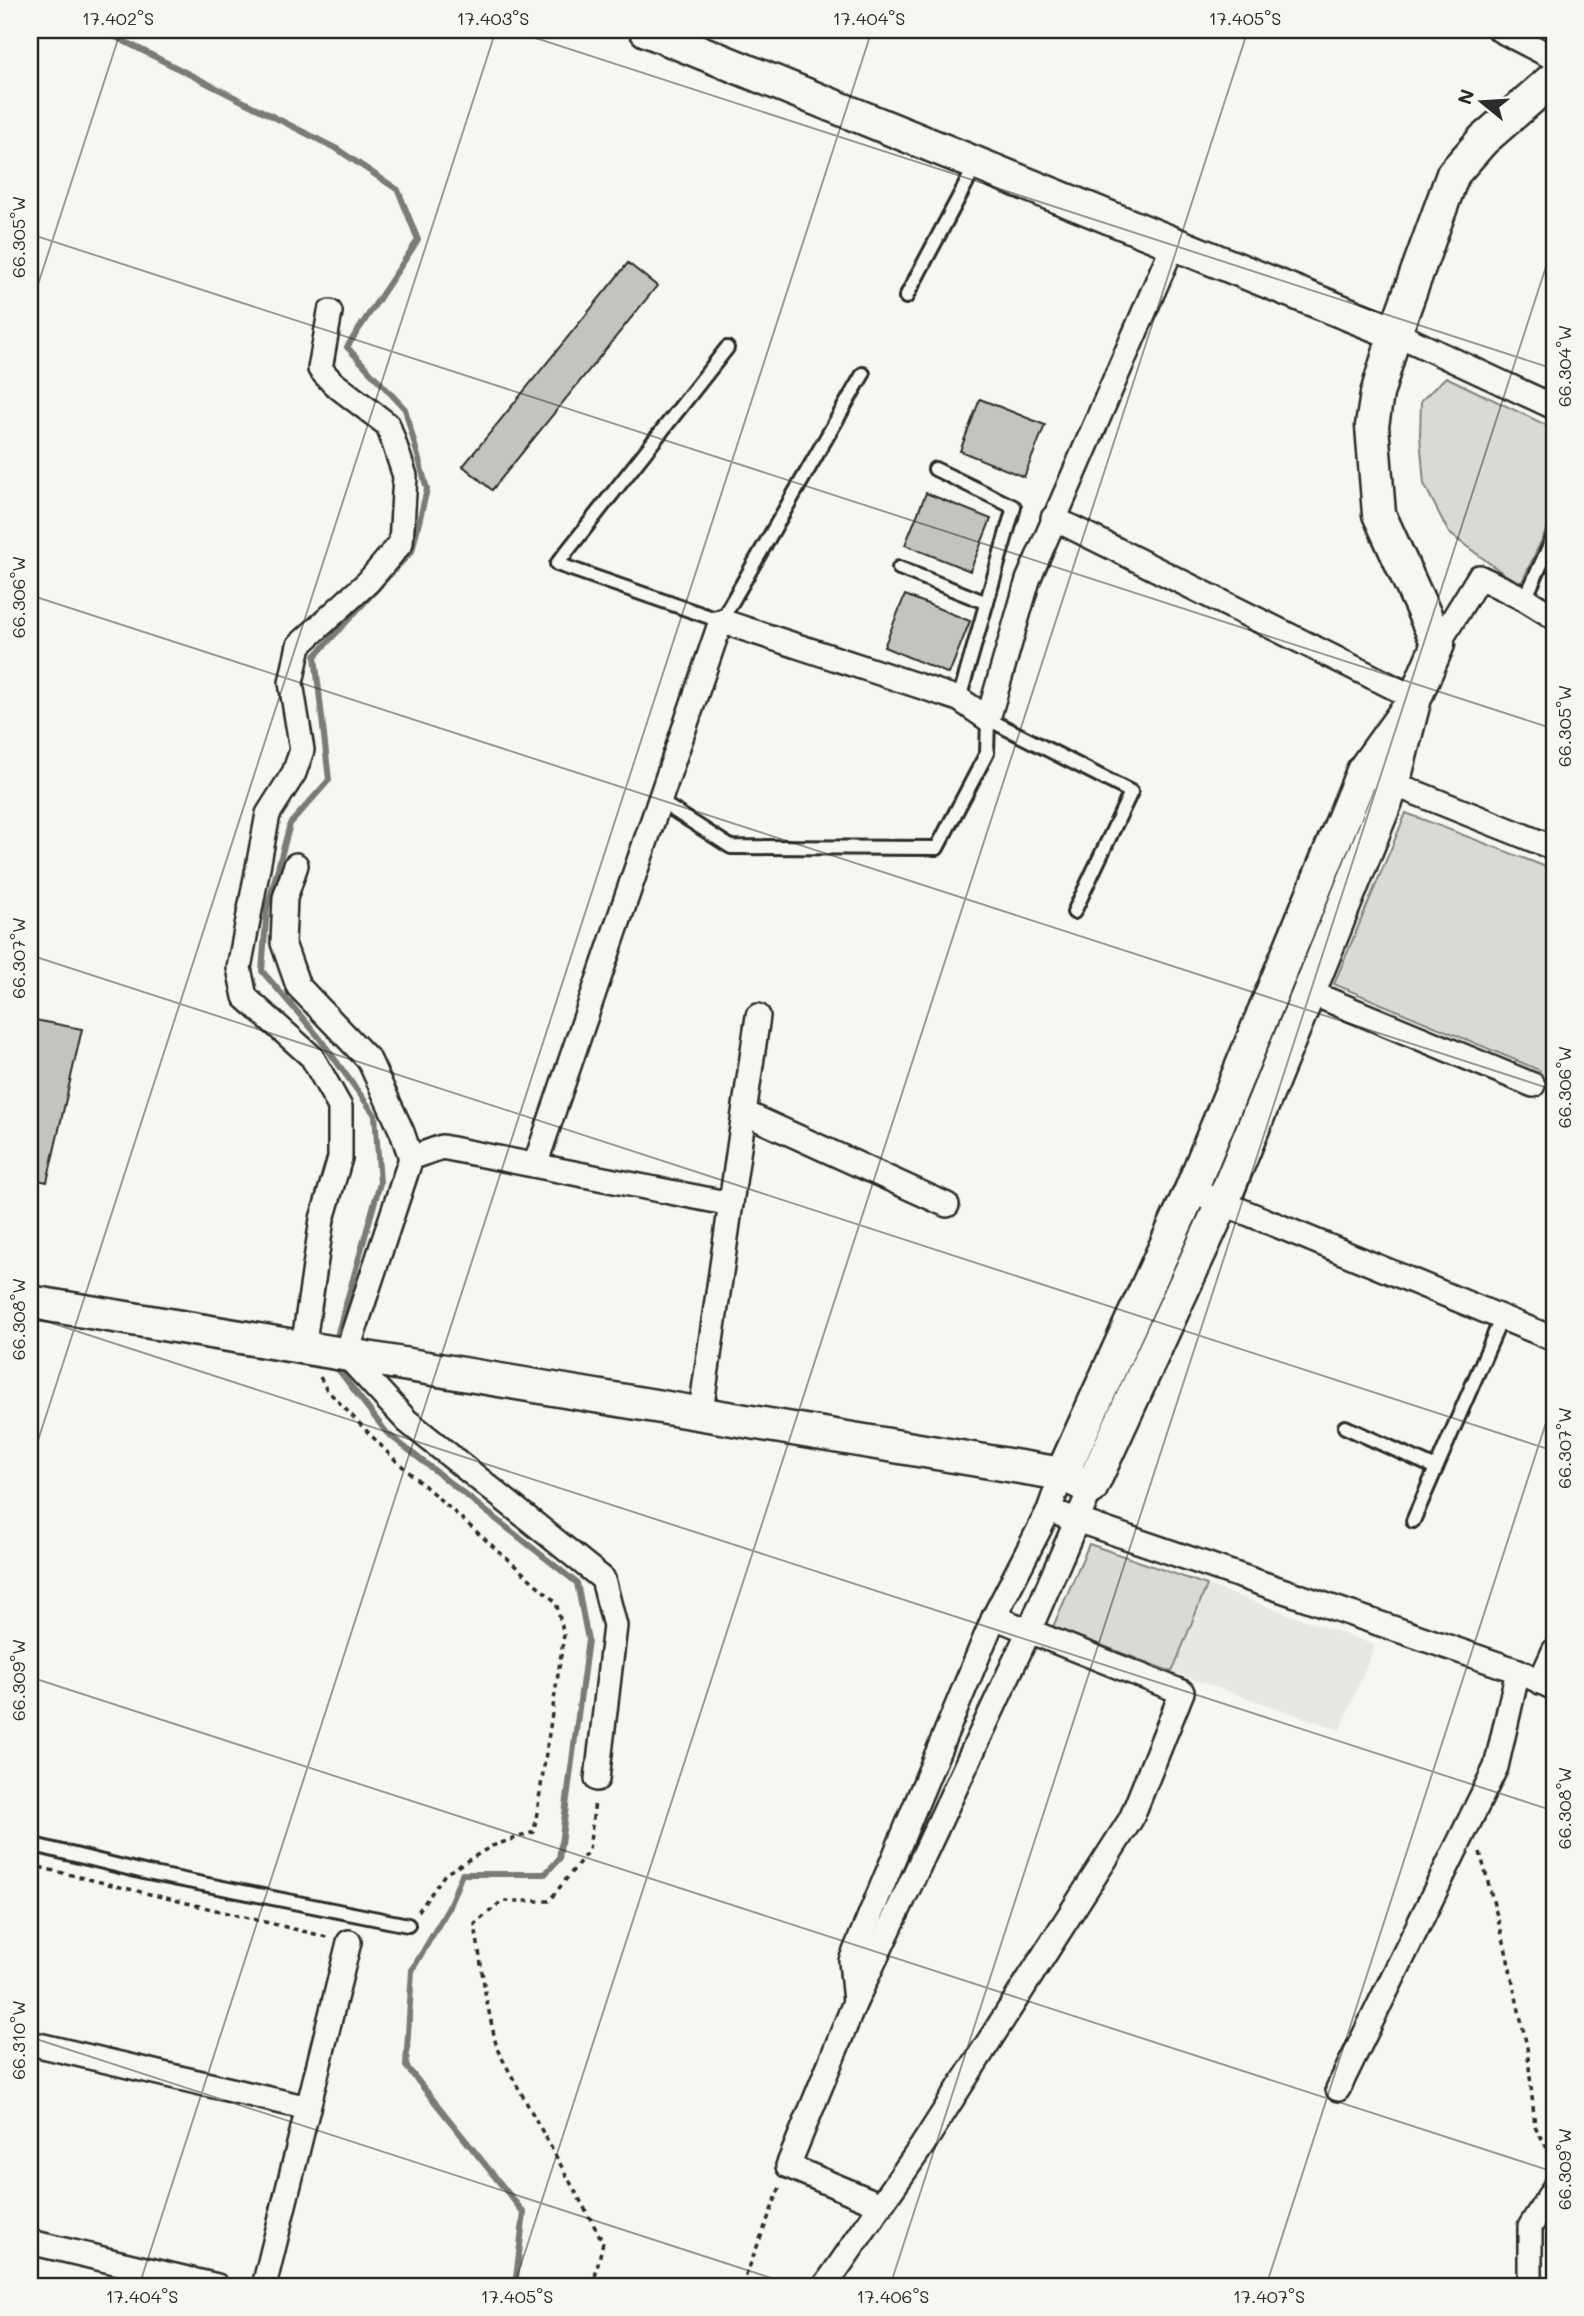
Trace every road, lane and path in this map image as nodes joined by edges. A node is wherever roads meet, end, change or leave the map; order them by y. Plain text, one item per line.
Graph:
1 (646, 30) edge
2 (1500, 30) edge
3 (1554, 58) edge
4 (1554, 78) edge
5 (977, 162) junction
6 (1174, 243) junction
7 (906, 297) dead end
8 (330, 312) dead end
9 (1395, 334) junction
10 (727, 348) dead end
11 (863, 374) dead end
12 (1554, 407) edge
13 (935, 469) dead end
14 (1053, 518) junction
15 (1554, 536) edge
16 (899, 568) dead end
17 (1525, 599) junction
18 (987, 603) junction
19 (1554, 617) edge
20 (721, 621) junction
21 (1438, 644) junction
22 (1415, 698) junction
23 (959, 699) junction
24 (988, 719) junction
25 (1363, 771) junction
26 (1393, 784) junction
27 (661, 802) junction
28 (1554, 848) edge
29 (296, 865) dead end
30 (1074, 912) dead end
31 (1309, 992) junction
32 (758, 1016) dead end
33 (1533, 1085) dead end
34 (744, 1113) junction
35 (411, 1158) junction
36 (535, 1165) junction
37 (1191, 1190) junction
38 (731, 1204) junction
39 (1222, 1204) junction
40 (947, 1205) dead end
41 (30, 1302) edge
42 (1502, 1317) junction
43 (1554, 1339) edge
44 (330, 1352) junction
45 (701, 1411) junction
46 (1345, 1427) dead end
47 (1436, 1468) junction
48 (1062, 1474) junction
49 (1091, 1488) junction
50 (1049, 1510) junction
51 (1076, 1520) junction
52 (1413, 1521) dead end
53 (994, 1617) junction
54 (1029, 1631) junction
55 (1554, 1651) edge
56 (1518, 1671) junction
57 (1547, 1685) edge
58 (597, 1779) joint
59 (1471, 1819) junction
60 (30, 1844) edge
61 (30, 1865) edge
62 (408, 1926) joint
63 (349, 1942) joint
64 (855, 2002) junction
65 (30, 2043) edge
66 (1338, 2089) dead end
67 (308, 2108) junction
68 (1554, 2161) edge
69 (788, 2166) junction
70 (1554, 2188) edge
71 (881, 2205) junction
72 (30, 2242) edge
73 (217, 2286) edge
74 (264, 2286) edge
75 (593, 2286) edge
76 (742, 2286) edge
77 (825, 2286) edge
78 (1530, 2286) edge

1 - 5 street
2 - 3 street
4 - 9 street
5 - 6 street
5 - 7 lane
6 - 9 street
6 - 14 street
8 - 44 street
9 - 12 street
9 - 21 street
10 - 20 lane
11 - 20 lane
13 - 18 lane
14 - 22 street
14 - 24 street
15 - 17 lane
16 - 18 lane
17 - 19 street
17 - 21 street
18 - 23 lane
20 - 23 street
20 - 27 street
21 - 22 street
22 - 25 street
22 - 26 street
23 - 24 street
24 - 27 lane
24 - 30 lane
25 - 26 street
25 - 37 street
26 - 28 street
26 - 31 street
27 - 36 street
29 - 35 street
31 - 33 street
31 - 39 street
32 - 34 street
34 - 38 street
34 - 40 street
35 - 36 street
35 - 44 street
36 - 38 street
37 - 39 street
37 - 48 street
38 - 45 street
39 - 42 street
39 - 49 street
41 - 44 street
42 - 43 street
42 - 47 lane
44 - 45 street
44 - 58 street
44 - 62 path
45 - 48 street
46 - 47 lane
47 - 52 lane
48 - 49 street
48 - 50 street
49 - 51 street
50 - 51 street
50 - 53 street
51 - 54 street
51 - 56 street
53 - 54 street
53 - 64 street
54 - 64 street
54 - 71 street
55 - 57 street
56 - 57 street
56 - 59 street
58 - 75 path
59 - 66 street
59 - 68 path
60 - 62 lane
61 - 63 path
63 - 67 street
64 - 69 street
65 - 67 street
67 - 74 street
69 - 71 street
69 - 76 path
70 - 78 street
71 - 77 street
72 - 73 street

